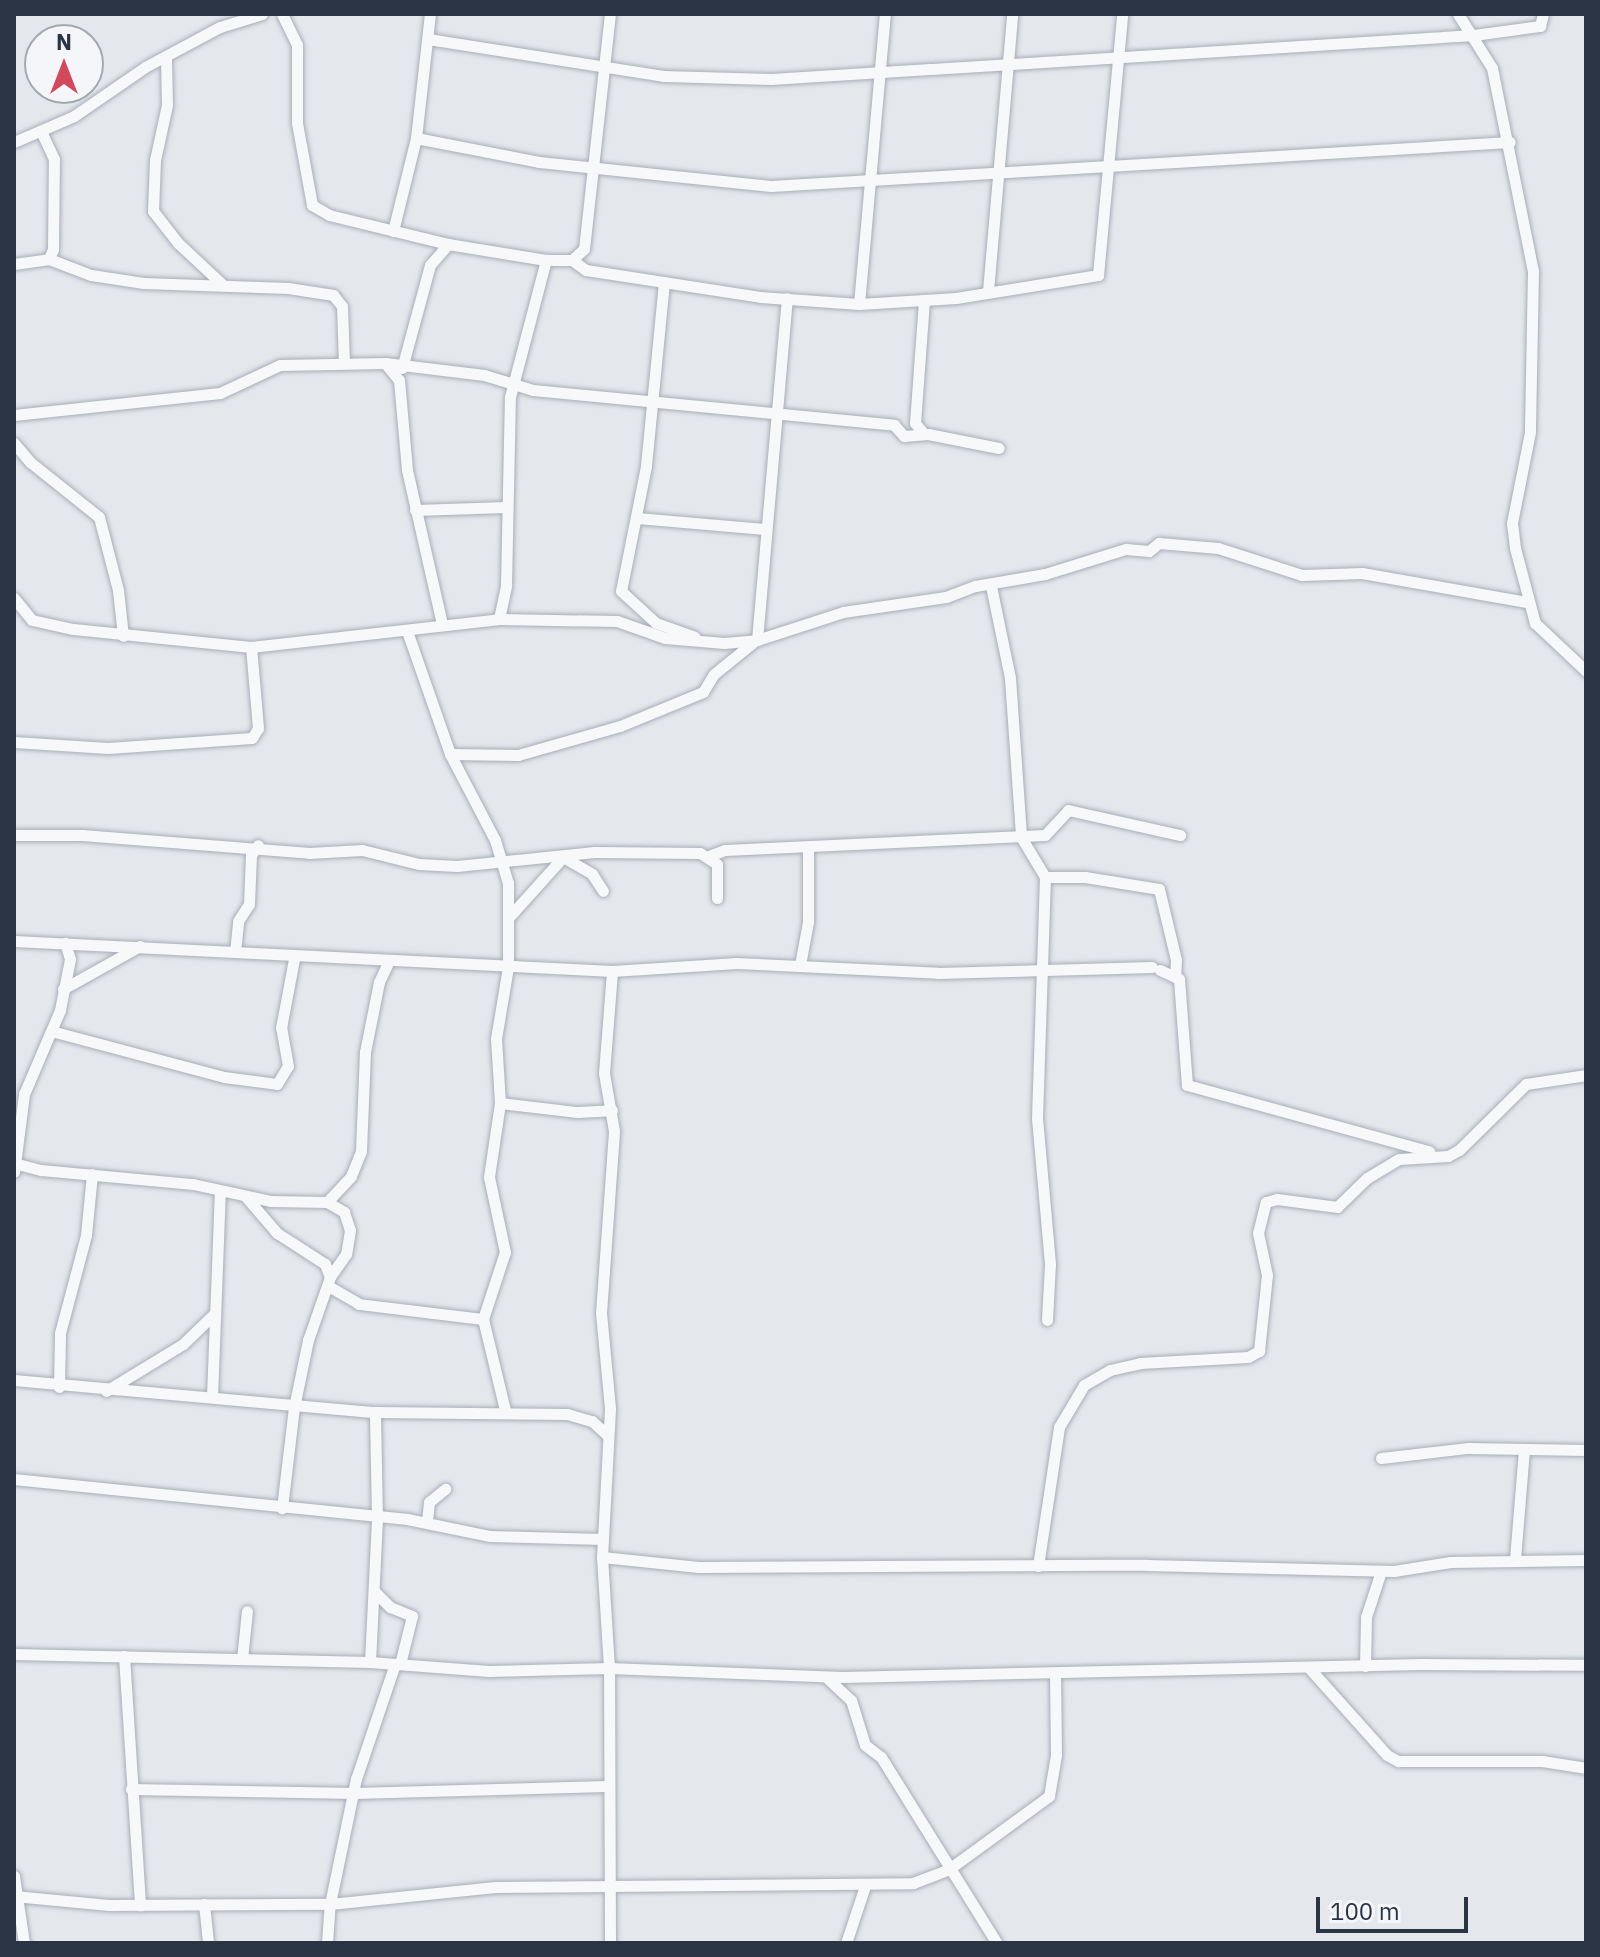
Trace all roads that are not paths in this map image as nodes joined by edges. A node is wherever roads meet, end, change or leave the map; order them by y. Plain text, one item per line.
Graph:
1 (258, 14) edge
2 (282, 14) edge
3 (430, 14) edge
4 (610, 14) edge
5 (885, 14) edge
6 (1012, 14) edge
7 (1122, 14) edge
8 (1458, 14) edge
9 (1543, 14) edge
10 (1474, 35) junction
11 (428, 39) junction
12 (1120, 56) junction
13 (166, 58) junction
14 (1010, 64) junction
15 (603, 66) junction
16 (881, 73) junction
17 (42, 133) junction
18 (416, 138) junction
19 (14, 142) edge
20 (1510, 142) junction
21 (1109, 166) junction
22 (592, 167) junction
23 (997, 174) junction
24 (870, 182) junction
25 (393, 231) junction
26 (448, 244) junction
27 (49, 259) junction
28 (546, 260) junction
29 (572, 260) junction
30 (14, 264) edge
31 (664, 282) junction
32 (222, 284) junction
33 (988, 291) junction
34 (787, 298) junction
35 (924, 300) junction
36 (859, 304) junction
37 (344, 362) junction
38 (385, 363) junction
39 (405, 363) junction
40 (399, 380) junction
41 (513, 384) junction
42 (654, 398) junction
43 (775, 414) junction
44 (14, 415) edge
45 (924, 434) junction
46 (14, 443) edge
47 (999, 448) dead end
48 (506, 507) junction
49 (415, 510) junction
50 (637, 518) junction
51 (765, 529) junction
52 (991, 586) junction
53 (14, 598) edge
54 (1526, 602) junction
55 (499, 619) junction
56 (442, 624) junction
57 (407, 631) junction
58 (123, 636) junction
59 (757, 640) junction
60 (251, 647) junction
61 (1586, 671) edge
62 (14, 742) edge
63 (450, 754) junction
64 (14, 835) edge
65 (1180, 835) dead end
66 (1021, 837) junction
67 (258, 845) junction
68 (808, 850) junction
69 (709, 856) junction
70 (563, 857) junction
71 (503, 863) junction
72 (1045, 877) junction
73 (603, 891) dead end
74 (717, 898) dead end
75 (509, 917) junction
76 (14, 941) edge
77 (65, 943) junction
78 (140, 946) junction
79 (235, 952) junction
80 (294, 959) junction
81 (389, 961) junction
82 (800, 965) junction
83 (508, 967) junction
84 (612, 971) junction
85 (1045, 974) junction
86 (1175, 977) junction
87 (63, 989) junction
88 (55, 1032) junction
89 (1586, 1075) edge
90 (500, 1103) junction
91 (612, 1110) junction
92 (1448, 1156) junction
93 (14, 1163) edge
94 (14, 1172) edge
95 (92, 1174) junction
96 (220, 1193) junction
97 (246, 1197) junction
98 (327, 1202) junction
99 (330, 1282) junction
100 (213, 1315) junction
101 (483, 1319) junction
102 (1047, 1320) dead end
103 (14, 1380) edge
104 (59, 1387) junction
105 (105, 1391) junction
106 (212, 1397) junction
107 (294, 1407) junction
108 (505, 1410) junction
109 (375, 1412) junction
110 (607, 1435) junction
111 (1524, 1449) junction
112 (1586, 1450) edge
113 (1381, 1458) dead end
114 (14, 1479) edge
115 (445, 1489) dead end
116 (282, 1508) junction
117 (377, 1519) junction
118 (427, 1521) junction
119 (603, 1539) junction
120 (602, 1557) junction
121 (1515, 1559) junction
122 (1586, 1560) edge
123 (1038, 1566) junction
124 (1381, 1571) junction
125 (374, 1590) junction
126 (247, 1611) dead end
127 (14, 1654) edge
128 (124, 1656) junction
129 (242, 1659) junction
130 (370, 1662) junction
131 (398, 1664) junction
132 (1586, 1665) edge
133 (1365, 1666) junction
134 (609, 1668) junction
135 (1310, 1669) junction
136 (1055, 1674) junction
137 (826, 1677) junction
138 (1586, 1768) edge
139 (606, 1786) junction
140 (131, 1789) junction
141 (355, 1793) junction
142 (949, 1869) junction
143 (14, 1876) edge
144 (610, 1886) junction
145 (865, 1886) junction
146 (16, 1897) edge
147 (204, 1904) junction
148 (330, 1904) junction
149 (140, 1905) junction
150 (24, 1943) edge
151 (208, 1943) edge
152 (327, 1943) edge
153 (610, 1943) edge
154 (846, 1943) edge
155 (997, 1943) edge

1 - 13 street
2 - 25 street
3 - 11 street
4 - 15 street
5 - 16 street
6 - 14 street
7 - 12 street
8 - 10 street
9 - 10 street
10 - 12 street
10 - 20 street
11 - 15 street
11 - 18 street
12 - 14 street
12 - 21 street
13 - 17 street
13 - 32 street
14 - 16 street
14 - 23 street
15 - 16 street
15 - 22 street
16 - 24 street
17 - 19 street
17 - 27 street
18 - 22 street
18 - 25 street
20 - 21 street
20 - 54 street
21 - 23 street
21 - 33 street
22 - 24 street
22 - 29 street
23 - 24 street
23 - 33 street
24 - 36 street
25 - 26 street
26 - 28 street
26 - 39 street
27 - 30 street
27 - 32 street
28 - 29 street
28 - 41 street
29 - 31 street
31 - 34 street
31 - 42 street
32 - 37 street
33 - 35 street
34 - 36 street
34 - 43 street
35 - 36 street
35 - 45 street
37 - 38 street
37 - 44 street
38 - 39 street
38 - 40 street
39 - 40 street
39 - 41 street
40 - 49 street
41 - 42 street
41 - 48 street
42 - 43 street
42 - 50 street
43 - 45 street
43 - 51 street
45 - 47 street
46 - 58 street
48 - 49 street
48 - 55 street
49 - 56 street
50 - 51 street
50 - 59 street
51 - 59 street
52 - 54 street
52 - 59 street
52 - 66 street
53 - 58 street
54 - 61 street
55 - 56 street
55 - 59 street
56 - 57 street
57 - 60 street
57 - 63 street
58 - 60 street
59 - 63 street
60 - 62 street
63 - 71 street
64 - 67 street
65 - 66 street
66 - 68 street
66 - 72 street
67 - 71 street
67 - 79 street
68 - 69 street
68 - 82 street
69 - 70 street
69 - 74 street
70 - 71 street
70 - 73 street
70 - 75 street
71 - 75 street
72 - 85 street
72 - 86 street
75 - 83 street
76 - 77 street
77 - 78 street
77 - 87 street
78 - 79 street
78 - 87 street
79 - 80 street
80 - 81 street
80 - 88 street
81 - 83 street
81 - 98 street
82 - 84 street
82 - 85 street
83 - 84 street
83 - 90 street
84 - 91 street
85 - 86 street
85 - 102 street
86 - 92 street
87 - 88 street
88 - 93 street
89 - 92 street
90 - 91 street
90 - 101 street
91 - 110 street
92 - 123 street
93 - 94 street
93 - 95 street
95 - 96 street
95 - 104 street
96 - 97 street
96 - 100 street
97 - 98 street
97 - 99 street
98 - 99 street
99 - 101 street
99 - 107 street
100 - 105 street
100 - 106 street
101 - 108 street
103 - 104 street
104 - 105 street
105 - 106 street
106 - 107 street
107 - 109 street
107 - 116 street
108 - 109 street
108 - 110 street
109 - 117 street
110 - 119 street
111 - 112 street
111 - 113 street
111 - 121 street
114 - 116 street
115 - 118 street
116 - 117 street
117 - 118 street
117 - 125 street
118 - 119 street
119 - 120 street
120 - 123 street
120 - 134 street
121 - 122 street
121 - 124 street
123 - 124 street
124 - 133 street
125 - 130 street
125 - 131 street
126 - 129 street
127 - 128 street
128 - 129 street
128 - 140 street
129 - 130 street
130 - 131 street
131 - 134 street
131 - 141 street
132 - 133 street
133 - 135 street
134 - 137 street
134 - 139 street
135 - 136 street
135 - 138 street
136 - 137 street
136 - 142 street
137 - 142 street
139 - 141 street
139 - 144 street
140 - 141 street
140 - 149 street
141 - 148 street
142 - 145 street
142 - 155 street
143 - 146 street
144 - 145 street
144 - 148 street
144 - 153 street
145 - 154 street
146 - 149 street
146 - 150 street
147 - 148 street
147 - 149 street
147 - 151 street
148 - 152 street

